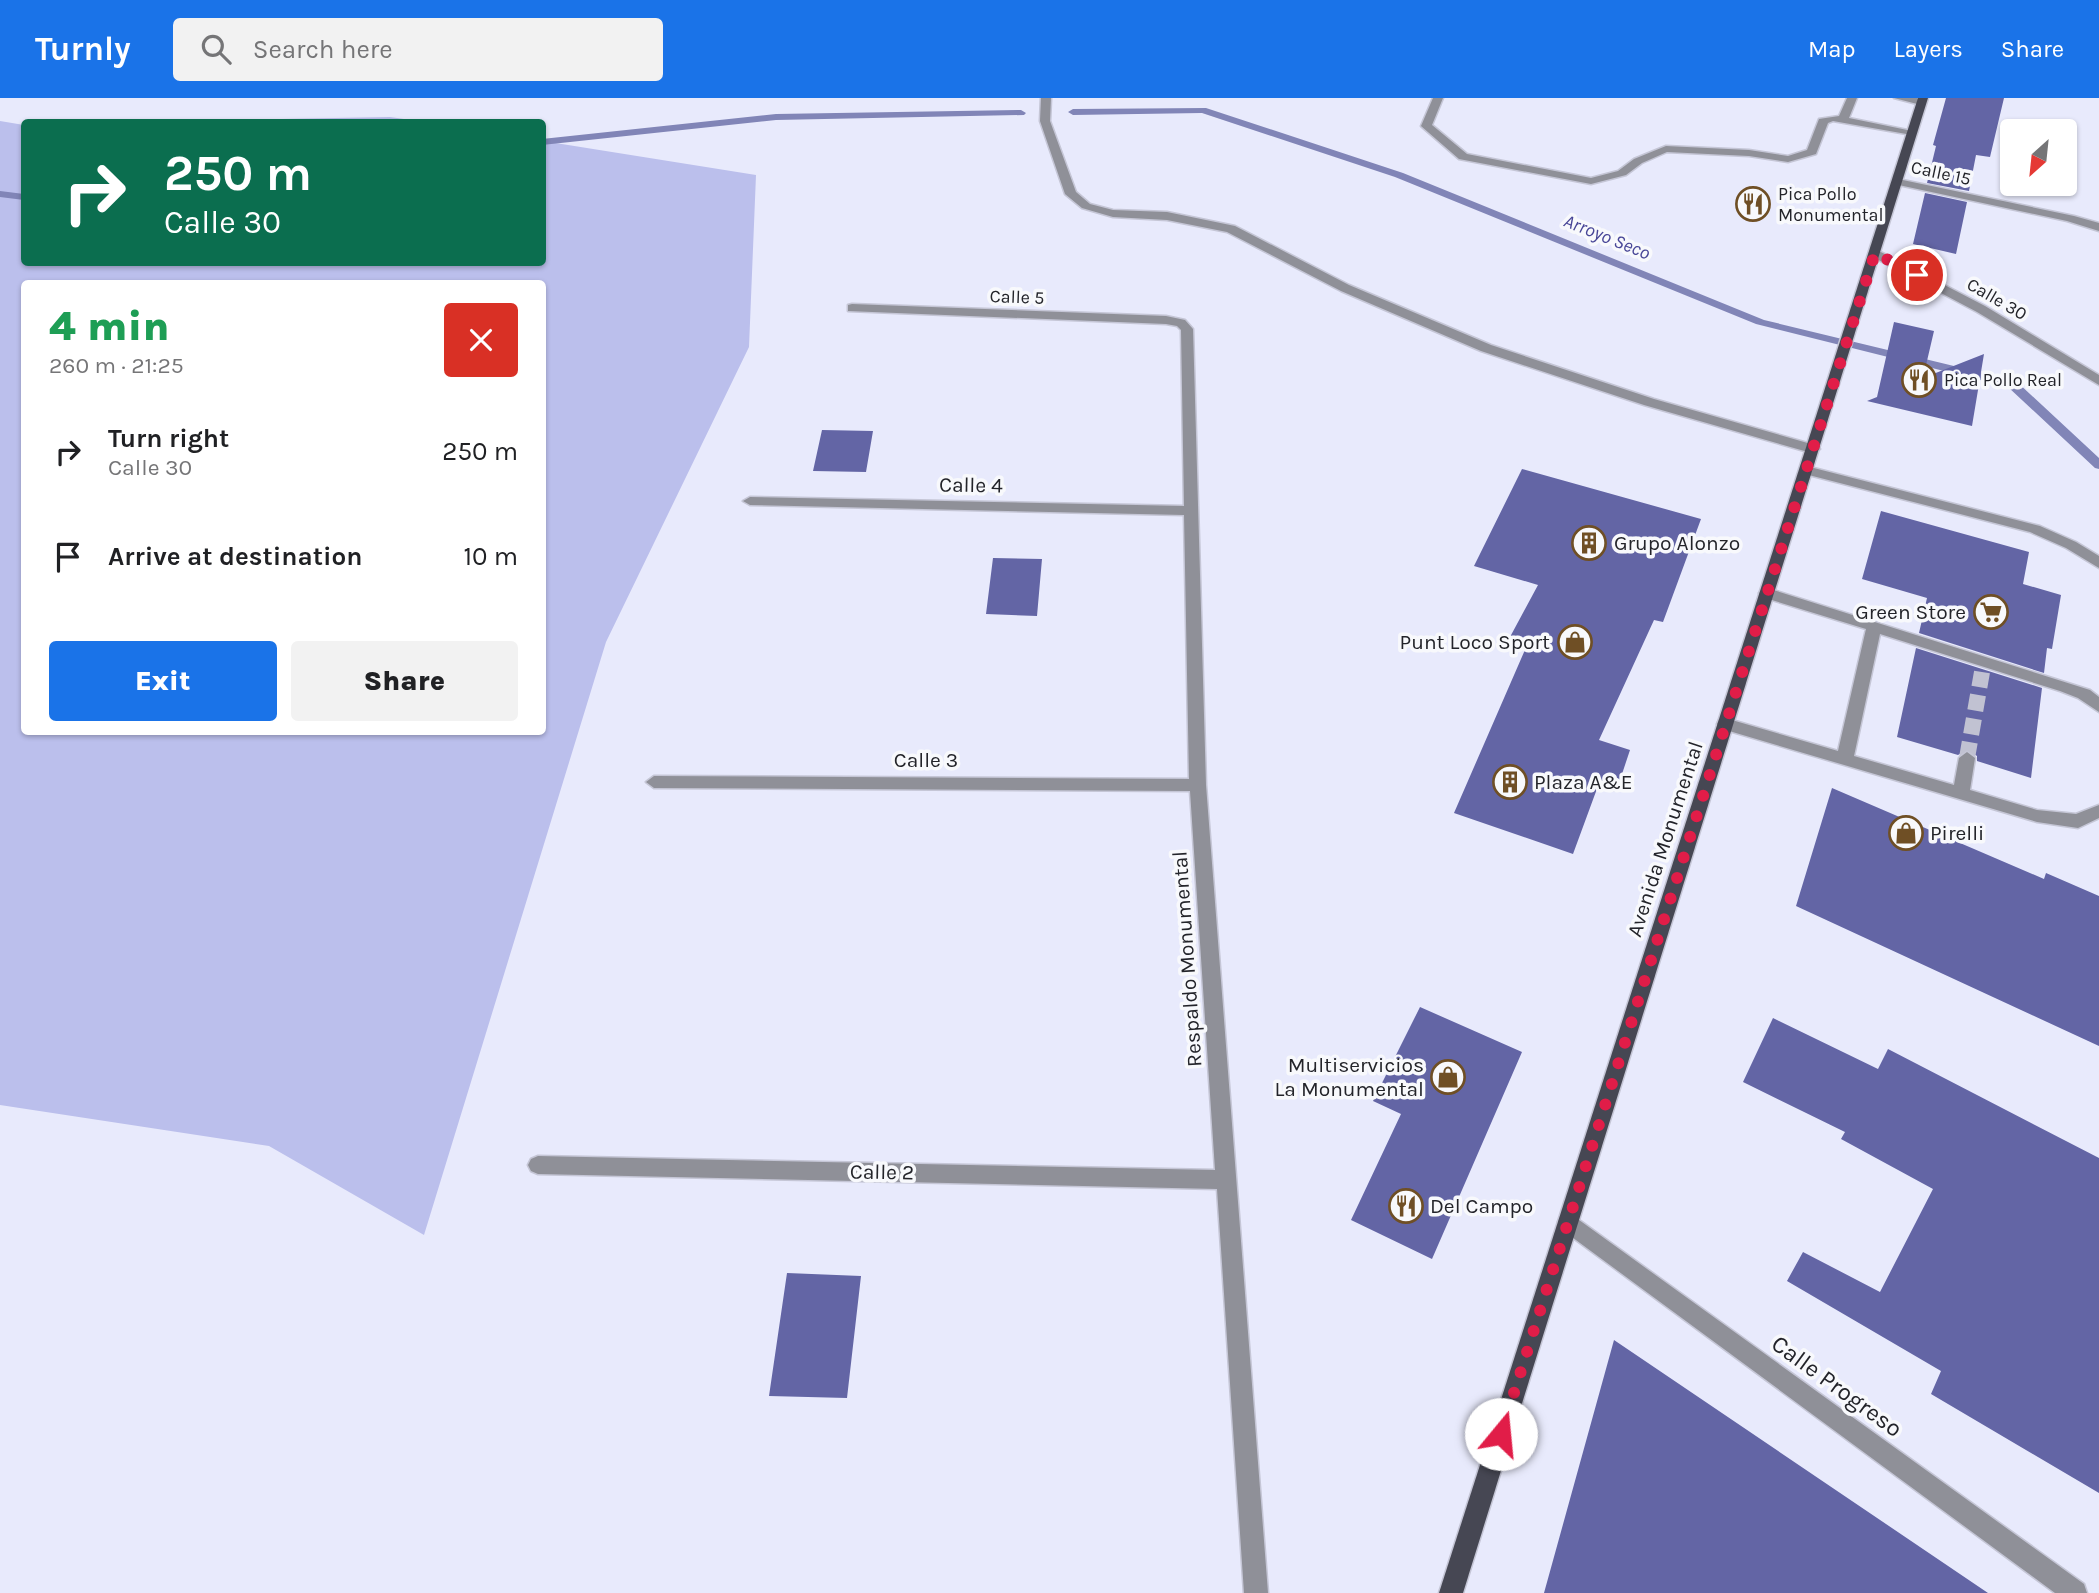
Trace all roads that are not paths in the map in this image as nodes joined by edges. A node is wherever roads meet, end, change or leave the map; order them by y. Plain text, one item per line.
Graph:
1 (1046, 98) edge
2 (1438, 98) edge
3 (1852, 98) edge
4 (1899, 98) edge
5 (1922, 100) edge
6 (1843, 119) junction
7 (1912, 132) junction
8 (1898, 182) junction
9 (2099, 227) edge
10 (1875, 253) junction
11 (852, 308) dead end
12 (1181, 323) joint
13 (2099, 381) edge
14 (1813, 449) junction
15 (1806, 470) junction
16 (750, 501) dead end
17 (1191, 511) junction
18 (2099, 563) edge
19 (1767, 593) junction
20 (1874, 626) junction
21 (2098, 705) edge
22 (1725, 724) junction
23 (1845, 758) junction
24 (1967, 758) tunnel mouth
25 (654, 782) dead end
26 (1198, 785) junction
27 (1961, 792) junction
28 (2097, 817) edge
29 (538, 1165) dead end
30 (1226, 1180) junction
31 (1568, 1222) junction
32 (1256, 1593) edge
33 (1451, 1593) edge
34 (2075, 1593) edge

1 - 14 street
2 - 6 street
3 - 6 street
4 - 5 street
5 - 7 main road, Avenida Monumental
6 - 7 street
7 - 8 main road, Avenida Monumental
8 - 9 street, Calle 15
8 - 10 main road, Avenida Monumental
10 - 13 street, Calle 30
10 - 14 main road, Avenida Monumental
11 - 12 street, Calle 5
12 - 17 street, Respaldo Monumental
14 - 15 main road, Avenida Monumental
15 - 18 street
15 - 19 main road, Avenida Monumental
16 - 17 street, Calle 4
17 - 26 street, Respaldo Monumental
19 - 20 street
19 - 22 main road, Avenida Monumental
20 - 21 street
20 - 23 street
22 - 23 street
22 - 31 main road, Avenida Monumental
23 - 27 street
24 - 27 street
25 - 26 street, Calle 3
26 - 30 street, Respaldo Monumental
27 - 28 street
29 - 30 street, Calle 2
30 - 32 street, Respaldo Monumental
31 - 33 main road, Avenida Monumental
31 - 34 street, Calle Progreso

